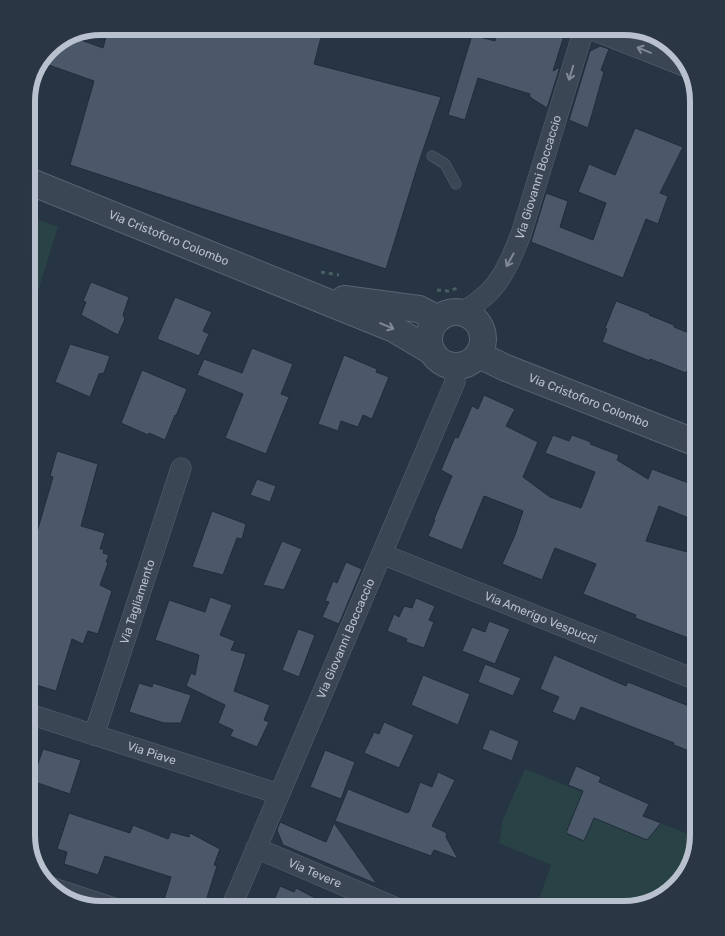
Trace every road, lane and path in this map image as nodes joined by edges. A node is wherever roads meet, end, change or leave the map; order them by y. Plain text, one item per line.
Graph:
1 (583, 35) edge
2 (605, 35) edge
3 (679, 64) edge
4 (432, 156) dead end
5 (35, 184) edge
6 (456, 184) dead end
7 (321, 272) dead end
8 (340, 275) dead end
9 (431, 289) dead end
10 (309, 295) junction
11 (462, 300) junction
12 (438, 319) junction
13 (431, 351) junction
14 (479, 355) junction
15 (453, 366) junction
16 (690, 440) edge
17 (181, 468) dead end
18 (382, 554) junction
19 (690, 677) edge
20 (35, 716) edge
21 (94, 735) junction
22 (279, 794) junction
23 (256, 848) junction
24 (72, 894) edge
25 (88, 900) edge
26 (234, 901) edge
27 (380, 901) edge

1 -> 11 street, Via Giovanni Boccaccio
3 -> 2 street
4 - 6 lane
5 - 10 street, Via Cristoforo Colombo
7 - 8 path
9 - 11 path
10 - 12 street, Via Cristoforo Colombo
10 -> 13 street, Via Cristoforo Colombo
11 - 12 street
11 - 14 street
12 - 13 street
13 - 15 street, Via Cristoforo Colombo
14 - 15 street
14 - 16 street, Via Cristoforo Colombo
15 - 18 street, Via Giovanni Boccaccio
17 - 21 street, Via Tagliamento
18 - 19 street, Via Amerigo Vespucci
18 - 22 street, Via Giovanni Boccaccio
20 - 21 street, Via Piave
21 - 22 street, Via Piave
22 - 23 street, Via Giovanni Boccaccio
23 - 26 street, Via Giovanni Boccaccio
23 - 27 street, Via Tevere
24 - 25 street

